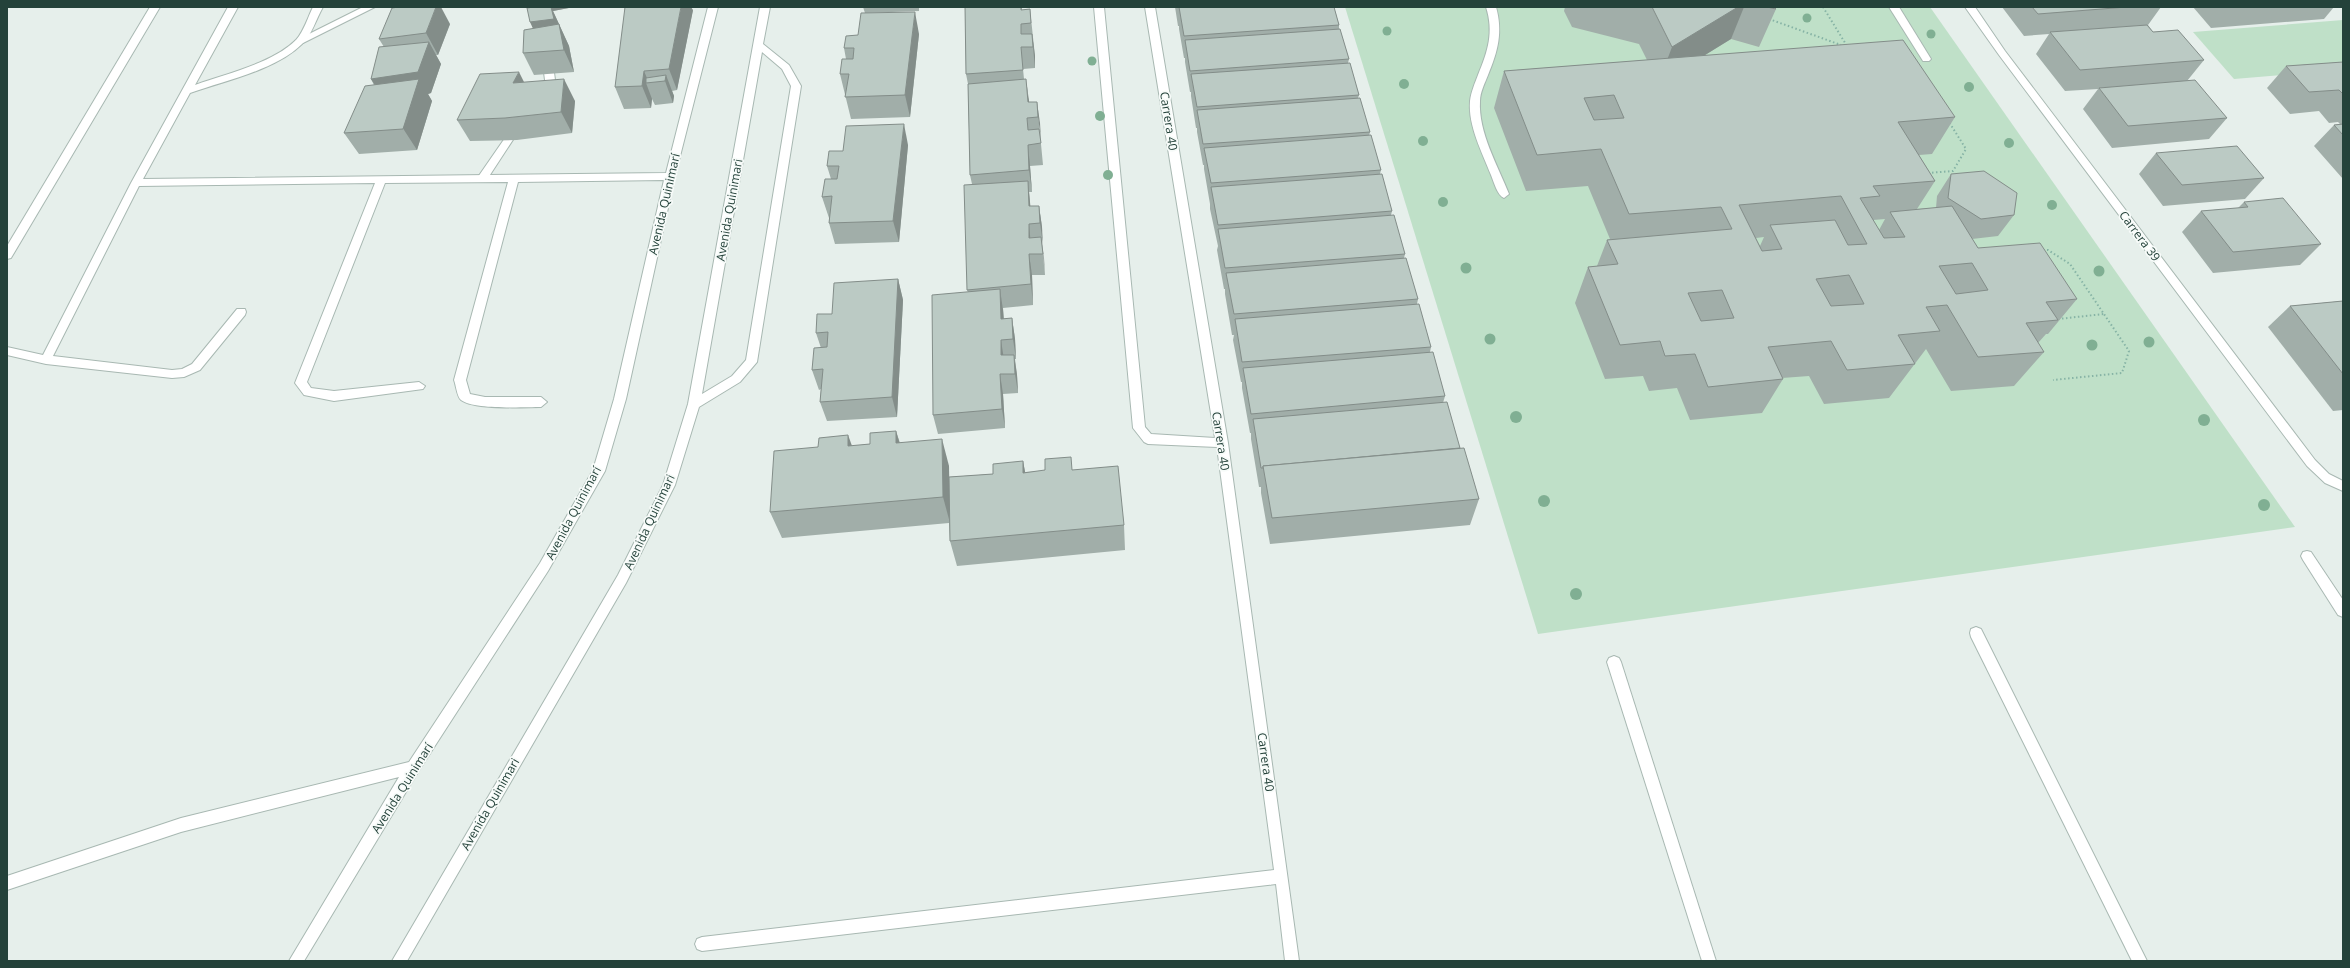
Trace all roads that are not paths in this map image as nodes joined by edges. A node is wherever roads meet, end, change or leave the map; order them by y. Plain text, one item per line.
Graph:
1 (155, 7) edge
2 (233, 7) edge
3 (318, 7) edge
4 (370, 7) edge
5 (713, 7) edge
6 (765, 7) edge
7 (1099, 7) edge
8 (1150, 7) edge
9 (1491, 7) edge
10 (1894, 7) edge
11 (1970, 7) edge
12 (300, 41) junction
13 (545, 43) edge
14 (758, 45) junction
15 (1926, 59) dead end
16 (186, 91) junction
17 (533, 105) edge
18 (524, 117) edge
19 (670, 176) junction
20 (482, 179) junction
21 (514, 179) junction
22 (381, 180) junction
23 (136, 183) junction
24 (1504, 194) dead end
25 (7, 255) edge
26 (241, 312) dead end
27 (7, 351) edge
28 (46, 360) junction
29 (419, 386) dead end
30 (541, 402) dead end
31 (694, 404) junction
32 (1222, 443) junction
33 (2343, 486) edge
34 (2307, 556) dead end
35 (2343, 611) edge
36 (1976, 633) dead end
37 (1614, 662) dead end
38 (414, 767) junction
39 (1282, 876) junction
40 (7, 883) edge
41 (702, 944) dead end
42 (296, 961) edge
43 (399, 961) edge
44 (1292, 961) edge
45 (1709, 961) edge
46 (2140, 961) edge

1 - 25 street
2 - 16 street
3 - 12 street
4 - 12 street
5 - 19 street, Avenida Quinimarí
6 - 14 street, Avenida Quinimari
7 - 32 street
8 - 32 street, Carrera 40
9 - 24 street
10 - 15 street
11 - 33 street, Carrera 39
12 - 16 street
13 - 17 street
14 - 31 street, Avenida Quinimari
14 - 31 street
16 - 23 street
18 - 20 street
19 - 21 street
19 - 38 street, Avenida Quinimarí
20 - 21 street
20 - 22 street
21 - 30 street
22 - 23 street
22 - 29 street
23 - 28 street
26 - 28 street
27 - 28 street
31 - 43 street, Avenida Quinimari
32 - 39 street, Carrera 40
34 - 35 street
36 - 46 street
37 - 45 street
38 - 40 street
38 - 42 street, Avenida Quinimarí
39 - 41 street
39 - 44 street, Carrera 40

